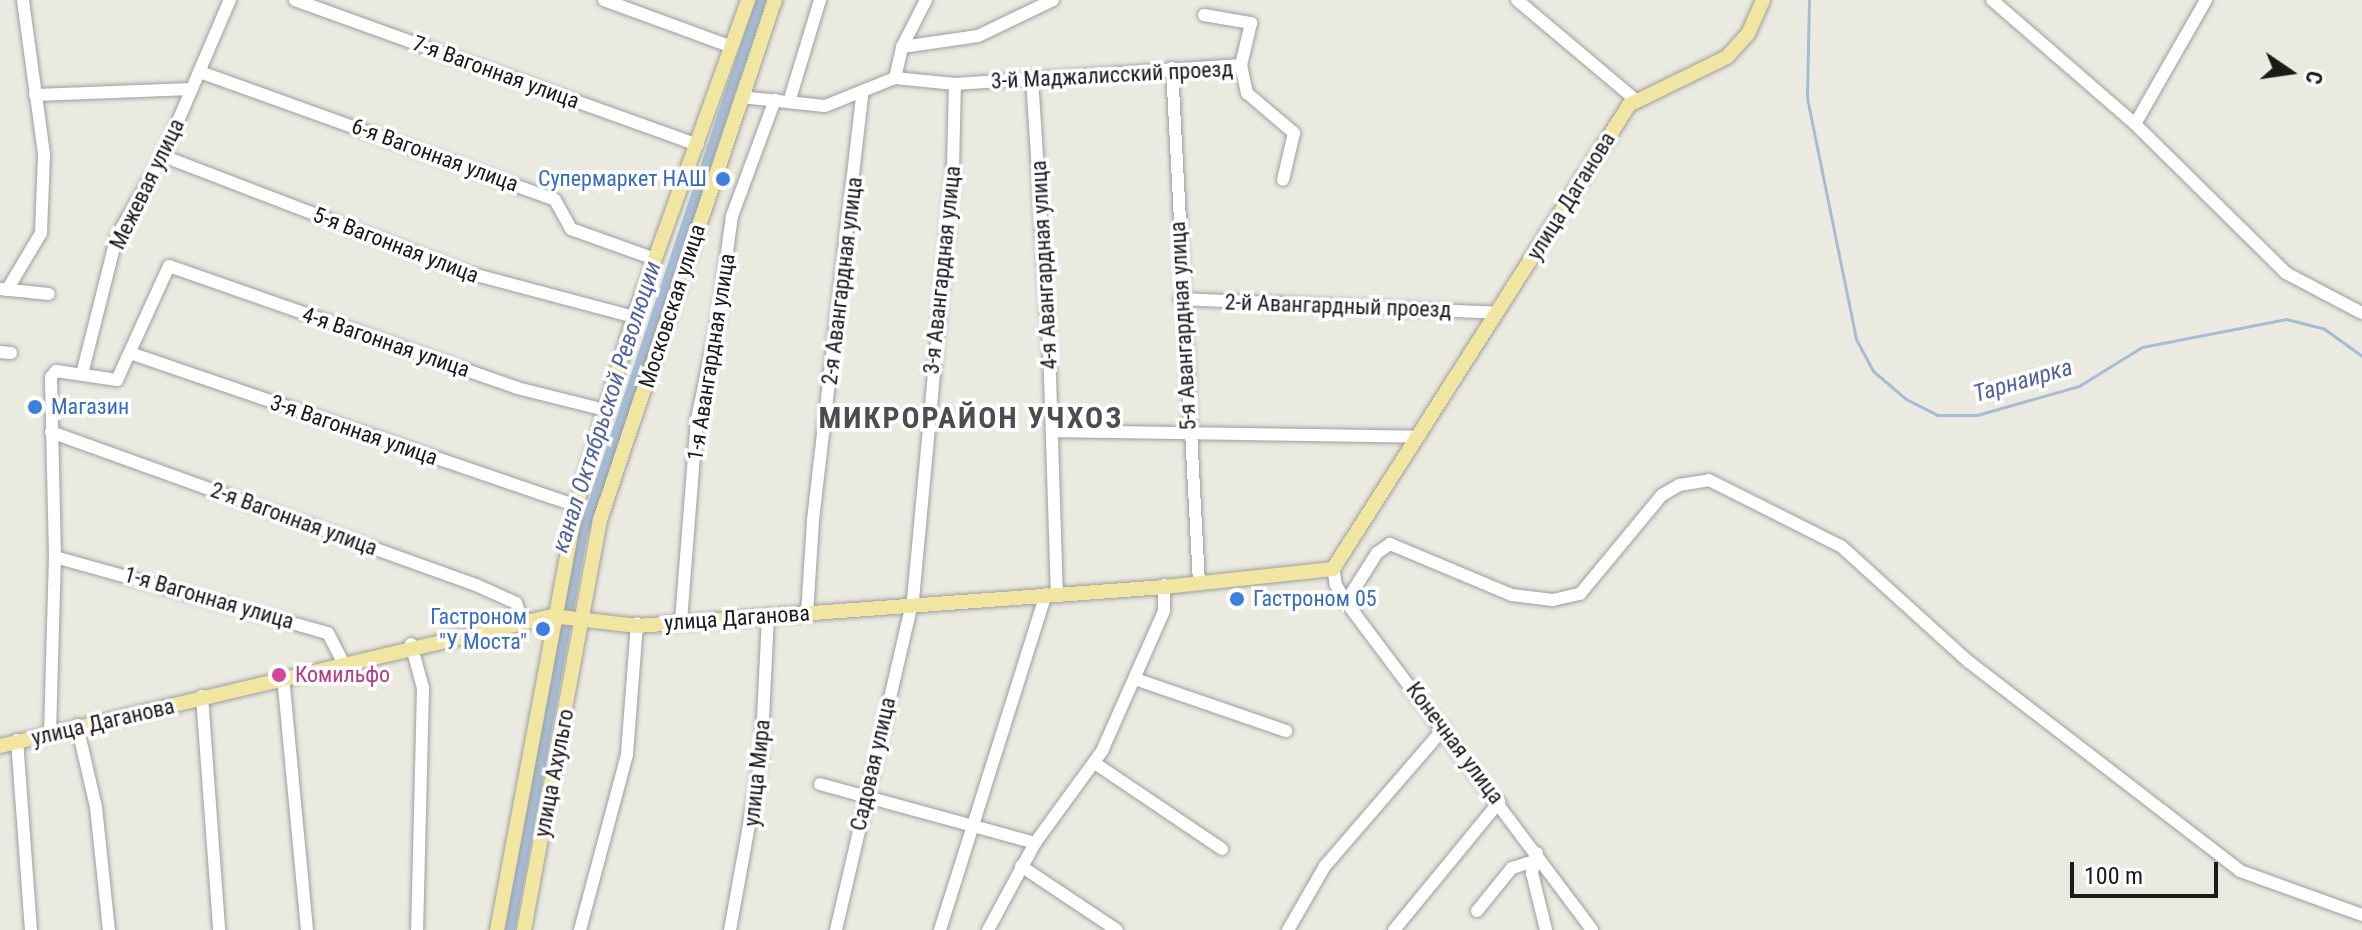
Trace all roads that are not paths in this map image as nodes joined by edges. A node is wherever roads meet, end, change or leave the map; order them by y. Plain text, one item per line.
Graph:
1 (23, 0) edge
2 (230, 0) edge
3 (295, 0) edge
4 (604, 0) edge
5 (748, 0) edge
6 (775, 0) edge
7 (820, 0) edge
8 (926, 0) edge
9 (1053, 0) edge
10 (1517, 0) edge
11 (1762, 0) edge
12 (1992, 0) edge
13 (2206, 0) edge
14 (1204, 15) dead end
15 (732, 47) junction
16 (902, 47) junction
17 (1241, 65) junction
18 (1172, 68) junction
19 (200, 72) junction
20 (1032, 77) junction
21 (895, 78) junction
22 (955, 84) junction
23 (192, 89) junction
24 (863, 91) junction
25 (35, 95) junction
26 (741, 97) junction
27 (775, 100) junction
28 (1637, 100) junction
29 (789, 102) junction
30 (2135, 124) junction
31 (698, 145) junction
32 (163, 156) junction
33 (1283, 180) dead end
34 (655, 259) junction
35 (3, 290) edge
36 (49, 294) dead end
37 (1180, 299) junction
38 (1495, 313) junction
39 (2362, 313) edge
40 (634, 317) junction
41 (133, 354) junction
42 (82, 374) junction
43 (605, 410) junction
44 (1052, 431) junction
45 (51, 432) junction
46 (1189, 434) junction
47 (1416, 438) junction
48 (576, 506) junction
49 (55, 557) junction
50 (1333, 568) junction
51 (1199, 583) junction
52 (1164, 586) junction
53 (1051, 595) junction
54 (913, 601) junction
55 (1346, 602) junction
56 (807, 612) junction
57 (553, 613) junction
58 (768, 616) junction
59 (583, 618) junction
60 (681, 619) junction
61 (522, 620) junction
62 (637, 624) junction
63 (412, 646) junction
64 (343, 664) junction
65 (283, 677) junction
66 (1135, 679) junction
67 (202, 697) junction
68 (78, 726) junction
69 (1444, 728) junction
70 (1286, 731) dead end
71 (50, 733) junction
72 (17, 741) junction
73 (0, 745) edge
74 (1096, 764) junction
75 (820, 784) dead end
76 (864, 796) junction
77 (1499, 802) junction
78 (973, 826) junction
79 (1035, 843) junction
80 (1222, 849) dead end
81 (1534, 857) junction
82 (1021, 866) junction
83 (1477, 911) dead end
84 (2362, 915) edge
85 (31, 930) edge
86 (109, 930) edge
87 (219, 930) edge
88 (307, 930) edge
89 (417, 930) edge
90 (497, 930) edge
91 (524, 930) edge
92 (580, 930) edge
93 (730, 930) edge
94 (836, 930) edge
95 (940, 930) edge
96 (988, 930) edge
97 (1117, 930) edge
98 (1288, 930) edge
99 (1394, 930) edge
100 (1546, 930) edge
101 (1592, 930) edge

1 - 25 street
2 - 19 street, Межевая улица
3 - 31 street, 7-я Вагонная улица
4 - 15 street
5 - 15 main road
6 - 26 main road, Московская улица
7 - 29 street
8 - 16 street
9 - 16 street
10 - 28 street
11 - 28 main road, улица Даганова
12 - 30 street
13 - 30 street
14 - 17 street
15 - 31 main road
16 - 21 street
17 - 18 street, 3-й Маджалисский проезд
17 - 33 street, 3-й Маджалисский проезд
18 - 20 street, 3-й Маджалисский проезд
18 - 37 street, 5-я Авангардная улица
19 - 23 street, Межевая улица
19 - 34 street, 6-я Вагонная улица
20 - 22 street, 3-й Маджалисский проезд
20 - 44 street, 4-я Авангардная улица
21 - 22 street, 3-й Маджалисский проезд
21 - 24 street
22 - 54 street, 3-я Авангардная улица
23 - 25 street
23 - 32 street, Межевая улица
24 - 29 street
24 - 56 street, 2-я Авангардная улица
25 - 35 street
26 - 27 street
26 - 59 main road, Московская улица
27 - 29 street
27 - 60 street, 1-я Авангардная улица
28 - 38 main road, улица Даганова
30 - 39 street
31 - 34 main road
32 - 40 street, 5-я Вагонная улица
32 - 42 street, Межевая улица
34 - 40 main road
35 - 36 street
37 - 38 street, 2-й Авангардный проезд
37 - 46 street, 5-я Авангардная улица
38 - 47 main road, улица Даганова
40 - 43 main road
41 - 42 street
41 - 43 street, 4-я Вагонная улица
41 - 48 street, 3-я Вагонная улица
42 - 45 street
43 - 48 main road
44 - 46 street
44 - 53 street, 4-я Авангардная улица
45 - 49 street
45 - 61 street, 2-я Вагонная улица
46 - 47 street
46 - 51 street, 5-я Авангардная улица
47 - 50 main road, улица Даганова
48 - 57 main road
49 - 64 street, 1-я Вагонная улица
49 - 71 street
50 - 51 main road, улица Даганова
50 - 55 street, Конечная улица
51 - 52 main road, улица Даганова
52 - 53 main road, улица Даганова
52 - 66 street
53 - 54 main road, улица Даганова
53 - 78 street, 4-я Авангардная улица
54 - 56 main road, улица Даганова
54 - 76 street, Садовая улица
55 - 69 street, Конечная улица
55 - 84 street
56 - 58 main road, улица Даганова
57 - 59 main road, улица Даганова
57 - 61 main road, улица Даганова
57 - 90 main road
58 - 60 main road, улица Даганова
58 - 93 street, улица Мира
59 - 62 main road, улица Даганова
59 - 91 main road, улица Ахульго
60 - 62 main road, улица Даганова
61 - 63 main road, улица Даганова
62 - 92 street
63 - 64 main road, улица Даганова
63 - 89 street
64 - 65 main road, улица Даганова
65 - 67 main road, улица Даганова
65 - 88 street
66 - 70 street
66 - 74 street
67 - 68 main road, улица Даганова
67 - 87 street
68 - 71 main road, улица Даганова
68 - 86 street
69 - 77 street, Конечная улица
69 - 98 street
71 - 72 main road, улица Даганова
72 - 73 main road, улица Даганова
72 - 85 street
74 - 79 street
74 - 80 street
75 - 76 street
76 - 78 street
76 - 94 street, Садовая улица
77 - 81 street, Конечная улица
77 - 99 street
78 - 79 street
78 - 95 street, 4-я Авангардная улица
79 - 82 street
81 - 83 street
81 - 100 street, Конечная улица
81 - 101 street
82 - 96 street
82 - 97 street

